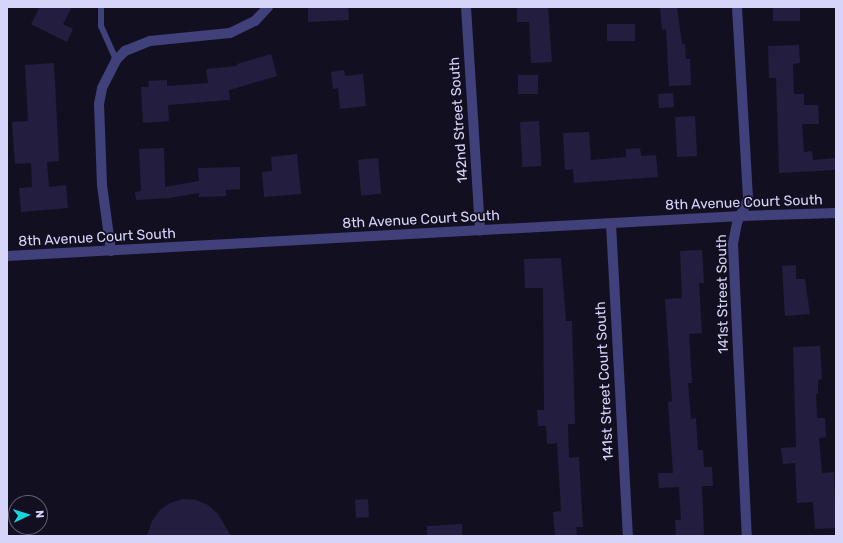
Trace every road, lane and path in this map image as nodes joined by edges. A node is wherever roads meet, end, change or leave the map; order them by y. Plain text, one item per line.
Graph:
1 (101, 7) edge
2 (268, 7) edge
3 (466, 7) edge
4 (737, 7) edge
5 (116, 60) junction
6 (836, 213) edge
7 (741, 216) junction
8 (611, 224) junction
9 (480, 231) junction
10 (111, 251) junction
11 (7, 256) edge
12 (628, 536) edge
13 (747, 536) edge

1 - 5 lane
2 - 5 street
3 - 9 street, 142nd Street South
4 - 7 street, 141st Street South
5 - 10 street
6 - 7 street, 8th Avenue Court South
7 - 8 street, 8th Avenue Court South
7 - 13 street, 141st Street South
8 - 9 street, 8th Avenue Court South
8 - 12 street, 141st Street Court South
9 - 10 street, 8th Avenue Court South
10 - 11 street, 8th Avenue Court South

